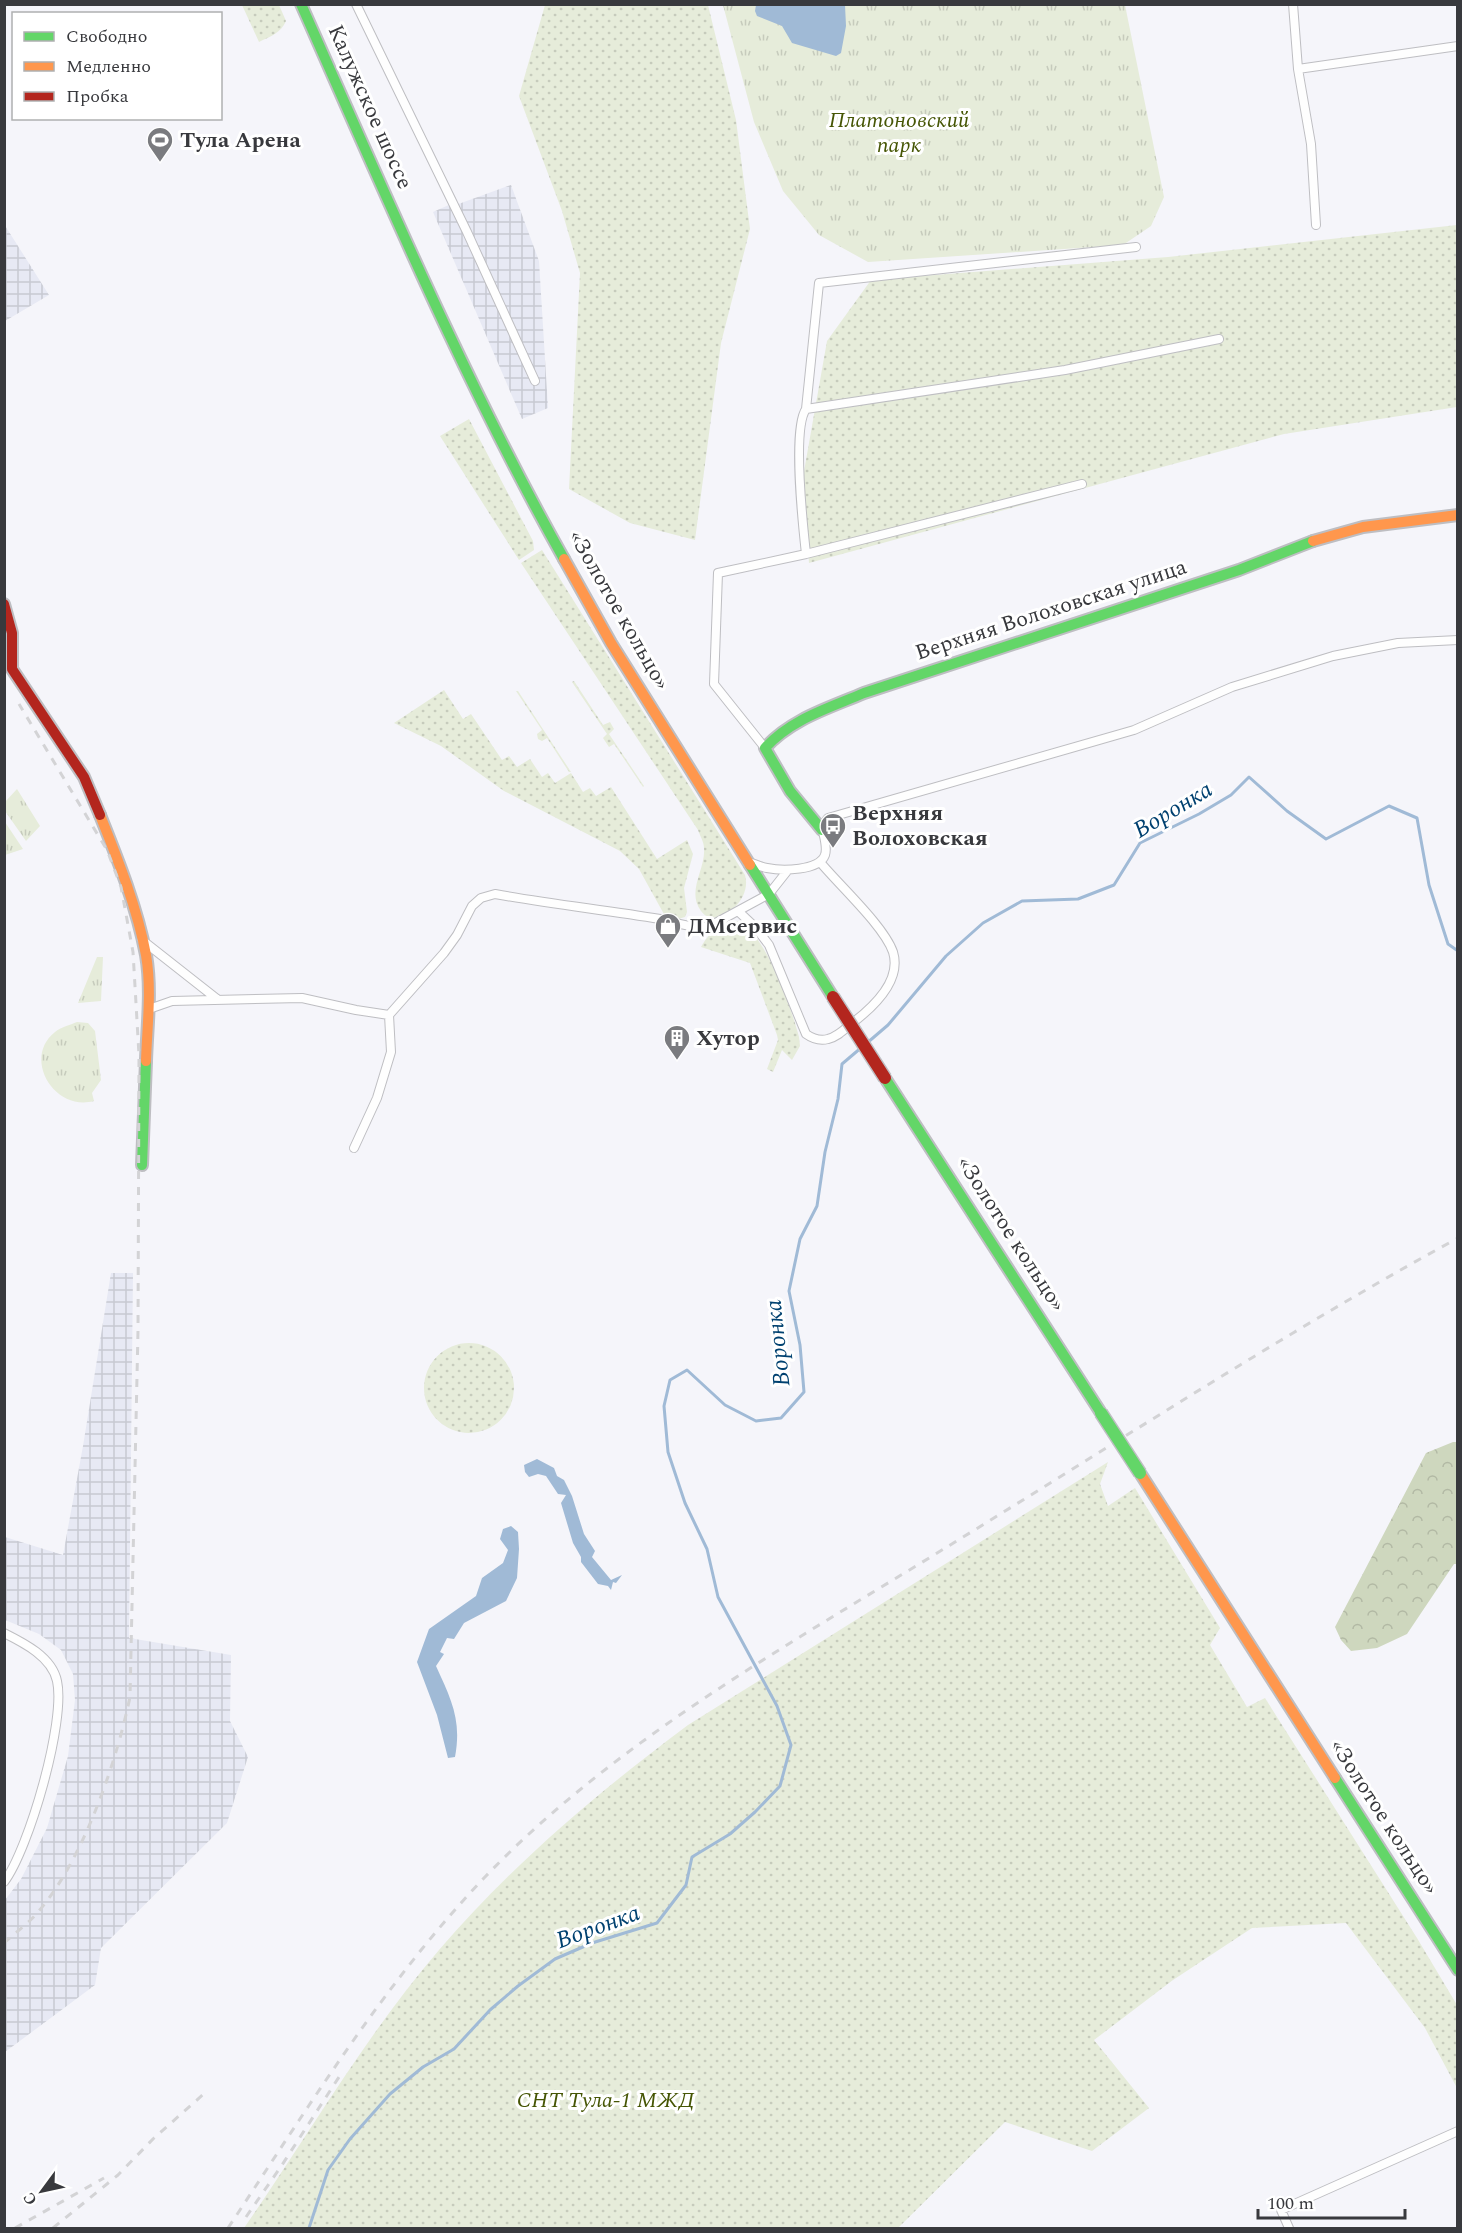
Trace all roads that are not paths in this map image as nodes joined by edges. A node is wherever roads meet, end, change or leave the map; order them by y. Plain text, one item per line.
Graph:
1 (301, 4) edge
2 (356, 4) edge
3 (1293, 4) edge
4 (1458, 46) edge
5 (1298, 69) junction
6 (1316, 225) dead end
7 (400, 227) joint
8 (1136, 247) dead end
9 (1219, 339) dead end
10 (535, 381) dead end
11 (806, 409) junction
12 (1082, 484) dead end
13 (1458, 515) edge
14 (806, 554) junction
15 (4, 603) edge
16 (1458, 640) edge
17 (765, 748) junction
18 (822, 830) junction
19 (748, 861) junction
20 (820, 862) junction
21 (788, 870) junction
22 (769, 894) junction
23 (738, 911) junction
24 (142, 940) junction
25 (217, 999) junction
26 (149, 1009) junction
27 (389, 1015) junction
28 (354, 1148) dead end
29 (142, 1165) dead end
30 (4, 1633) edge
31 (4, 1882) edge
32 (1458, 1970) edge
33 (1458, 2131) edge
34 (1288, 2229) edge

1 - 7 main road, Калужское шоссе
2 - 10 street
3 - 5 street
4 - 5 street
5 - 6 street
7 - 19 main road, «Золотое кольцо»
8 - 11 street
9 - 11 street
11 - 14 street
12 - 14 street
13 - 17 main road, Верхняя Волоховская улица
14 - 17 street
15 - 24 main road
16 - 18 street
17 - 18 main road
18 - 20 street
19 - 21 street
19 - 22 main road, «Золотое кольцо»
20 - 21 street
20 - 23 street
21 - 22 street
22 - 23 street
22 - 32 main road, «Золотое кольцо», bridge
23 - 27 street
24 - 25 street
24 - 26 main road
25 - 26 street
25 - 27 street
26 - 29 main road
27 - 28 street
30 - 31 street
33 - 34 street

